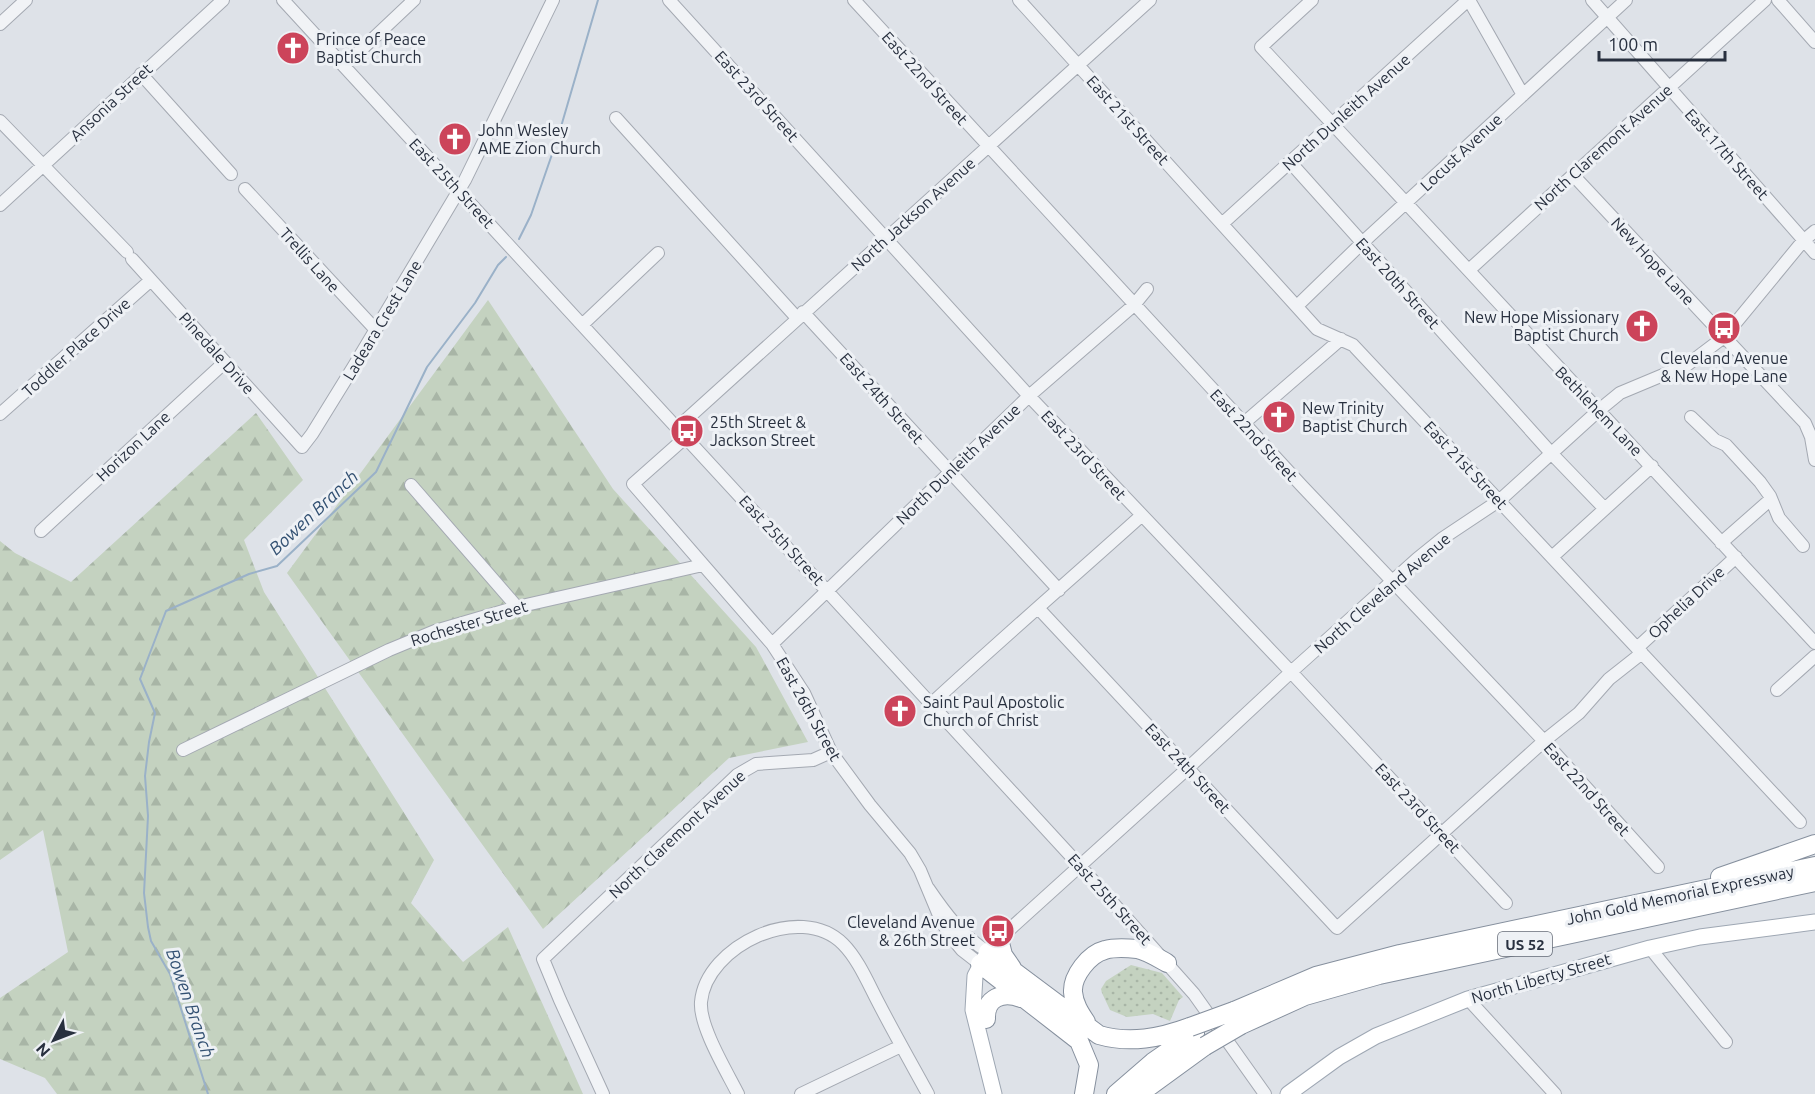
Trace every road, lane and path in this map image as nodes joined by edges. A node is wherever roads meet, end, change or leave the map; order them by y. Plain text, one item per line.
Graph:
1 (26, 0) edge
2 (223, 0) edge
3 (283, 0) edge
4 (414, 0) edge
5 (553, 0) edge
6 (669, 0) edge
7 (854, 0) edge
8 (1019, 0) edge
9 (1150, 0) edge
10 (1312, 0) edge
11 (1469, 0) edge
12 (1592, 0) edge
13 (1626, 0) edge
14 (1765, 0) edge
15 (1778, 0) edge
16 (1607, 17) junction
17 (0, 24) edge
18 (1815, 42) edge
19 (1078, 64) junction
20 (344, 66) junction
21 (141, 74) junction
22 (1668, 88) junction
23 (1523, 95) junction
24 (616, 118) dead end
25 (0, 121) edge
26 (1334, 123) junction
27 (988, 147) junction
28 (1290, 162) junction
29 (42, 166) junction
30 (231, 174) dead end
31 (1573, 175) junction
32 (245, 189) dead end
33 (459, 191) junction
34 (1406, 202) junction
35 (0, 205) edge
36 (1223, 223) junction
37 (1815, 231) edge
38 (886, 238) junction
39 (1803, 241) junction
40 (1362, 243) junction
41 (658, 254) dead end
42 (1815, 254) edge
43 (1469, 270) junction
44 (151, 280) junction
45 (1147, 289) dead end
46 (1134, 305) junction
47 (1297, 306) junction
48 (800, 315) junction
49 (582, 325) junction
50 (375, 330) junction
51 (1724, 337) junction
52 (1341, 339) junction
53 (225, 362) junction
54 (1029, 396) junction
55 (1598, 411) junction
56 (0, 414) edge
57 (1691, 417) dead end
58 (1244, 423) junction
59 (681, 432) junction
60 (302, 447) joint
61 (1551, 453) junction
62 (1815, 460) edge
63 (1652, 466) junction
64 (950, 473) junction
65 (633, 483) joint
66 (411, 485) dead end
67 (1771, 499) junction
68 (1500, 500) junction
69 (1605, 509) junction
70 (1141, 516) junction
71 (41, 531) dead end
72 (1721, 543) junction
73 (1803, 546) dead end
74 (1736, 557) junction
75 (1552, 558) junction
76 (703, 565) junction
77 (1392, 581) junction
78 (827, 589) junction
79 (1059, 590) junction
80 (517, 607) junction
81 (1039, 609) junction
82 (1815, 643) edge
83 (772, 644) junction
84 (1639, 651) junction
85 (1815, 656) edge
86 (1291, 672) junction
87 (1778, 690) dead end
88 (930, 705) junction
89 (1544, 741) junction
90 (183, 750) dead end
91 (831, 752) junction
92 (1188, 768) junction
93 (1800, 822) dead end
94 (1441, 834) junction
95 (1815, 844) edge
96 (1080, 866) junction
97 (1815, 866) edge
98 (1658, 867) dead end
99 (1815, 882) edge
100 (1652, 901) junction
101 (1506, 903) dead end
102 (1815, 922) edge
103 (1337, 928) joint
104 (1650, 948) junction
105 (989, 952) junction
106 (1167, 963) junction
107 (1023, 999) junction
108 (1467, 999) junction
109 (1237, 1018) junction
110 (986, 1020) junction
111 (1088, 1026) junction
112 (1197, 1035) junction
113 (1726, 1042) dead end
114 (902, 1046) junction
115 (603, 1094) edge
116 (738, 1094) edge
117 (801, 1094) edge
118 (928, 1094) edge
119 (994, 1094) edge
120 (1004, 1094) edge
121 (1084, 1094) edge
122 (1116, 1094) edge
123 (1139, 1094) edge
124 (1265, 1094) edge
125 (1288, 1094) edge
126 (1555, 1094) edge

1 - 17 street
2 - 21 street, Ansonia Street
3 - 20 street, East 25th Street
4 - 20 street
5 - 33 street, Ladeara Crest Lane
6 - 38 street, East 23rd Street
7 - 27 street, East 22nd Street
8 - 19 street, East 21st Street
9 - 19 street, North Jackson Avenue
10 - 26 street, Bethlehem Lane
11 - 23 street
11 - 26 street, North Dunleith Avenue
12 - 16 street, East 17th Street
13 - 16 street, Locust Avenue
14 - 22 street, North Claremont Avenue
15 - 18 street
16 - 22 street, East 17th Street
16 - 23 street, Locust Avenue
19 - 27 street, North Jackson Avenue
19 - 36 street, East 21st Street
20 - 33 street, East 25th Street
21 - 29 street, Ansonia Street
21 - 30 street
22 - 31 street, North Claremont Avenue
22 - 39 street, East 17th Street
23 - 34 street, Locust Avenue
24 - 48 street, East 24th Street
25 - 29 street
26 - 28 street, North Dunleith Avenue
26 - 34 street, Bethlehem Lane
27 - 38 street, North Jackson Avenue
27 - 46 street, East 22nd Street
28 - 36 street, North Dunleith Avenue
28 - 40 street, East 20th Street
29 - 35 street, Ansonia Street
29 - 44 street, Pinedale Drive
31 - 43 street, North Claremont Avenue
31 - 51 street, New Hope Lane
32 - 50 street, Trellis Lane
33 - 49 street, East 25th Street
33 - 50 street, Ladeara Crest Lane
34 - 40 street, Locust Avenue
34 - 43 street, Bethlehem Lane
36 - 47 street, East 21st Street
37 - 39 street, North Cleveland Avenue
38 - 48 street, North Jackson Avenue
38 - 54 street, East 23rd Street
39 - 42 street, East 17th Street
39 - 51 street, North Cleveland Avenue
40 - 47 street, Locust Avenue
40 - 61 street, East 20th Street
41 - 49 street
43 - 55 street, Bethlehem Lane
44 - 53 street, Pinedale Drive
44 - 56 street, Toddler Place Drive
45 - 46 street, North Dunleith Avenue
46 - 54 street, North Dunleith Avenue
46 - 58 street, East 22nd Street
47 - 52 street, East 21st Street
48 - 59 street, North Jackson Avenue
48 - 64 street, East 24th Street
49 - 59 street, East 25th Street
50 - 60 street, Ladeara Crest Lane
51 - 55 street, North Cleveland Avenue
51 - 62 street, New Hope Lane
52 - 58 street
52 - 68 street, East 21st Street
53 - 60 street, Pinedale Drive
53 - 71 street, Horizon Lane
54 - 64 street, North Dunleith Avenue
54 - 70 street, East 23rd Street
55 - 61 street, North Cleveland Avenue
55 - 63 street, Bethlehem Lane
57 - 67 street
58 - 77 street, East 22nd Street
59 - 65 street, North Jackson Avenue
59 - 78 street, East 25th Street
61 - 68 street, North Cleveland Avenue
61 - 69 street, East 20th Street
63 - 69 street
63 - 72 street, Bethlehem Lane
64 - 78 street, North Dunleith Avenue
64 - 79 street, East 24th Street
65 - 76 street, East 26th Street
66 - 80 street
67 - 72 street
67 - 73 street
68 - 75 street, East 21st Street
68 - 77 street, North Cleveland Avenue
69 - 75 street
70 - 79 street
70 - 86 street, East 23rd Street
72 - 74 street, Bethlehem Lane
74 - 82 street, Bethlehem Lane
74 - 84 street, Ophelia Drive
75 - 84 street, East 21st Street
76 - 80 street, Rochester Street
76 - 83 street, East 26th Street
77 - 86 street, North Cleveland Avenue
77 - 89 street, East 22nd Street
78 - 83 street, North Dunleith Avenue
78 - 88 street, East 25th Street
79 - 81 street
80 - 90 street, Rochester Street
81 - 88 street
81 - 92 street, East 24th Street
83 - 91 street, East 26th Street
84 - 89 street, Ophelia Drive
84 - 93 street, East 21st Street
85 - 87 street
86 - 92 street, North Cleveland Avenue
86 - 94 street, East 23rd Street
88 - 96 street, East 25th Street
89 - 94 street, Ophelia Drive
89 - 98 street, East 22nd Street
91 - 105 street, East 26th Street
91 - 115 street, North Claremont Avenue
92 - 96 street, North Cleveland Avenue
92 - 103 street, East 24th Street
94 - 101 street, East 23rd Street
94 - 103 street, Ophelia Drive
95 - 100 highway
96 - 105 street, North Cleveland Avenue
96 - 106 street, East 25th Street
97 - 100 highway, John Gold Memorial Expressway / US 52
99 - 109 highway, John Gold Memorial Expressway / US 52
100 - 109 highway, John Gold Memorial Expressway / US 52
102 - 104 main road, North Liberty Street
104 - 108 main road, North Liberty Street
104 - 113 street
105 - 107 highway
105 - 110 main road
105 - 111 highway
105 - 119 main road
106 - 111 highway
106 - 124 street, East 25th Street
107 - 110 highway
107 - 121 highway
108 - 125 main road, North Liberty Street
108 - 126 street
109 - 112 highway, bridge
110 - 120 main road
111 - 112 highway
112 - 122 highway
112 - 123 highway
114 - 116 street
114 - 117 street
114 - 118 street

